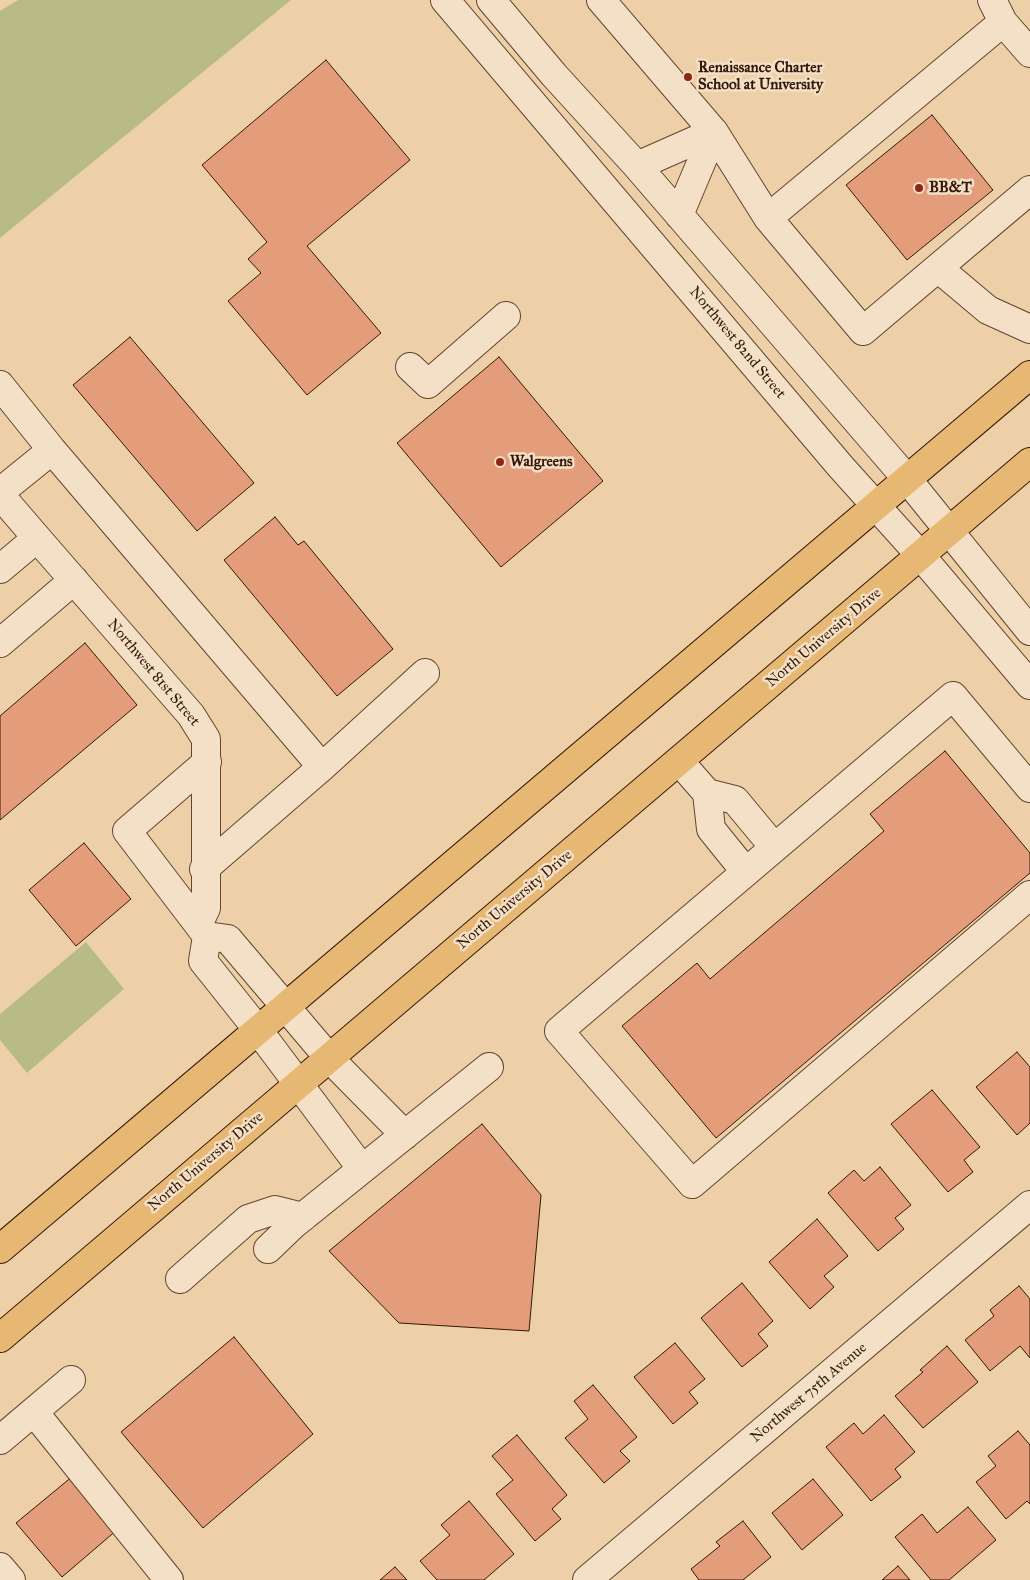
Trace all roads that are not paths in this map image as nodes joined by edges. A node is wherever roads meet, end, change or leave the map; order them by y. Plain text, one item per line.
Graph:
1 (445, 0) edge
2 (490, 0) edge
3 (602, 0) edge
4 (998, 11) edge
5 (1030, 53) edge
6 (714, 132) junction
7 (637, 166) junction
8 (1030, 190) edge
9 (679, 215) junction
10 (768, 218) junction
11 (938, 268) junction
12 (506, 316) dead end
13 (1030, 329) edge
14 (410, 367) dead end
15 (1030, 375) edge
16 (0, 384) edge
17 (52, 450) junction
18 (1030, 462) edge
19 (907, 479) junction
20 (0, 494) edge
21 (875, 507) junction
22 (950, 532) junction
23 (37, 538) junction
24 (921, 556) junction
25 (0, 569) edge
26 (74, 580) junction
27 (1030, 631) edge
28 (0, 643) edge
29 (425, 673) dead end
30 (1030, 685) edge
31 (679, 761) junction
32 (207, 762) junction
33 (322, 767) junction
34 (1030, 788) edge
35 (707, 793) junction
36 (774, 847) junction
37 (204, 869) junction
38 (745, 871) junction
39 (1030, 895) edge
40 (203, 929) junction
41 (285, 1007) junction
42 (258, 1030) junction
43 (329, 1058) junction
44 (489, 1067) dead end
45 (298, 1084) junction
46 (405, 1135) junction
47 (362, 1169) junction
48 (1030, 1205) edge
49 (303, 1217) junction
50 (0, 1249) edge
51 (268, 1249) dead end
52 (180, 1279) dead end
53 (0, 1338) edge
54 (71, 1380) dead end
55 (34, 1412) junction
56 (0, 1440) edge
57 (0, 1568) edge
58 (11, 1580) edge
59 (169, 1580) edge
60 (587, 1580) edge

1 - 21 street, Northwest 82nd Street
2 - 7 street
3 - 6 street
4 - 5 street
4 - 10 street
6 - 7 street
6 - 9 street
6 - 10 street
7 - 9 street
8 - 11 street
9 - 19 street
10 - 11 street
11 - 13 street
12 - 14 street
15 - 19 main road
16 - 17 street
17 - 20 street
17 - 33 street
18 - 22 main road, North University Drive
19 - 21 main road
19 - 22 street
20 - 23 street, Northwest 81st Street
21 - 24 street, Northwest 82nd Street
21 - 41 main road
22 - 24 main road, North University Drive
22 - 27 street
23 - 25 street
23 - 26 street, Northwest 81st Street
24 - 30 street, Northwest 82nd Street
24 - 31 main road, North University Drive
26 - 28 street
26 - 32 street, Northwest 81st Street
29 - 33 street
31 - 35 street
31 - 43 main road, North University Drive
32 - 37 street, Northwest 81st Street
32 - 40 street
33 - 37 street
34 - 36 street
35 - 36 street
35 - 38 street
36 - 38 street
37 - 40 street, Northwest 81st Street
38 - 39 street
40 - 41 street
40 - 42 street, Northwest 81st Street
41 - 42 main road
41 - 43 street
42 - 45 street, Northwest 81st Street
42 - 50 main road
43 - 45 main road, North University Drive
43 - 46 street
44 - 46 street
45 - 47 street, Northwest 81st Street
45 - 53 main road, North University Drive
46 - 47 street
47 - 49 street
48 - 60 street, Northwest 75th Avenue
49 - 51 street
49 - 52 street
54 - 55 street
55 - 56 street
55 - 59 street
57 - 58 street

